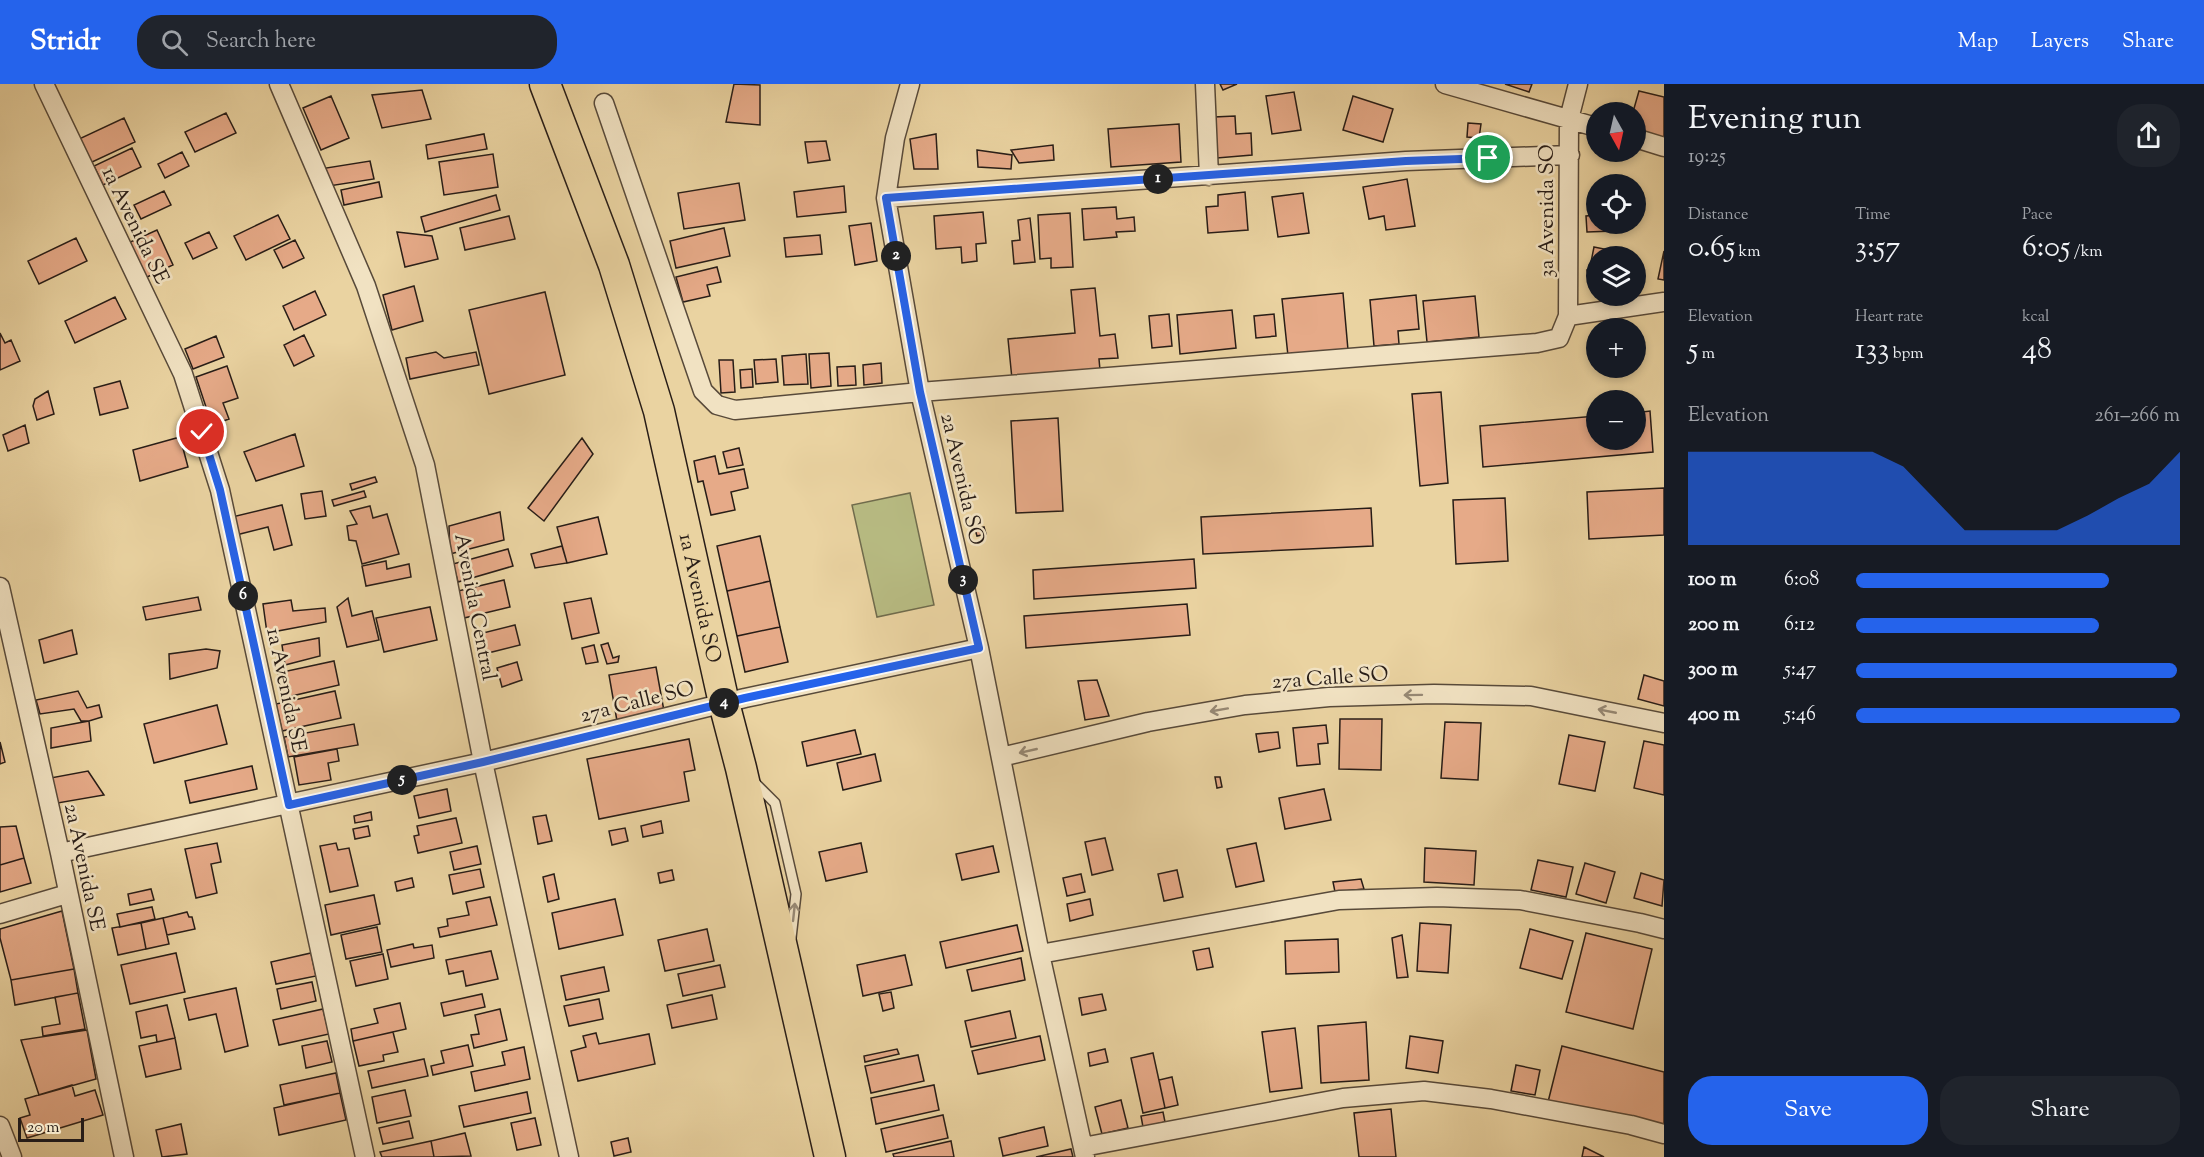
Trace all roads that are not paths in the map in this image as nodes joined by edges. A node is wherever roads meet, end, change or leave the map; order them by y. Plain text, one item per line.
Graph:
1 (44, 84) edge
2 (279, 84) edge
3 (544, 84) edge
4 (910, 84) edge
5 (1205, 84) edge
6 (1445, 84) edge
7 (1578, 84) edge
8 (604, 103) dead end
9 (1569, 119) junction
10 (1586, 124) edge
11 (1646, 141) edge
12 (1664, 147) edge
13 (1570, 155) junction
14 (1209, 176) junction
15 (886, 198) junction
16 (1664, 302) edge
17 (1568, 316) junction
18 (920, 392) junction
19 (0, 587) edge
20 (979, 648) junction
21 (8, 665) edge
22 (724, 703) junction
23 (1664, 723) edge
24 (1001, 757) junction
25 (483, 762) junction
26 (289, 805) junction
27 (60, 853) junction
28 (68, 894) junction
29 (0, 914) edge
30 (1664, 929) edge
31 (1040, 954) junction
32 (0, 1126) edge
33 (1664, 1134) edge
34 (1084, 1152) edge
35 (12, 1157) edge
36 (124, 1157) edge
37 (365, 1157) edge
38 (569, 1157) edge
39 (831, 1157) edge

1 - 26 street, 1a Avenida SE
2 - 25 street, Avenida Central
3 - 22 highway, 1a Avenida SO
4 - 15 street, 2a Avenida SO
5 - 14 street
6 - 9 street
7 - 9 street, 3a Avenida SO
8 - 18 street
9 - 10 street
9 - 13 street, 3a Avenida SO
11 - 12 street
13 - 14 street
13 - 17 street, 3a Avenida SO
14 - 15 street
15 - 18 street, 2a Avenida SO
16 - 17 street
17 - 18 street, 3a Avenida SO
18 - 20 street, 2a Avenida SO
19 - 21 street, 2a Avenida SE
20 - 22 street, 27a Calle SO
20 - 24 street, 2a Avenida SO
21 - 27 street, 2a Avenida SE
22 - 25 street, 27a Calle SO
22 - 39 highway, 1a Avenida SO
23 -> 24 street, 27a Calle SO
24 - 31 street, 2a Avenida SO
25 - 26 street, 27a Calle SO
25 - 38 street, Avenida Central
26 - 27 street, 27a Calle SO
26 - 37 street, 1a Avenida SE
27 - 28 street, 2a Avenida SE
28 - 29 street
28 - 36 street, 2a Avenida SE
30 - 31 street
31 - 34 street, 2a Avenida SO
32 - 35 street
33 - 34 street

